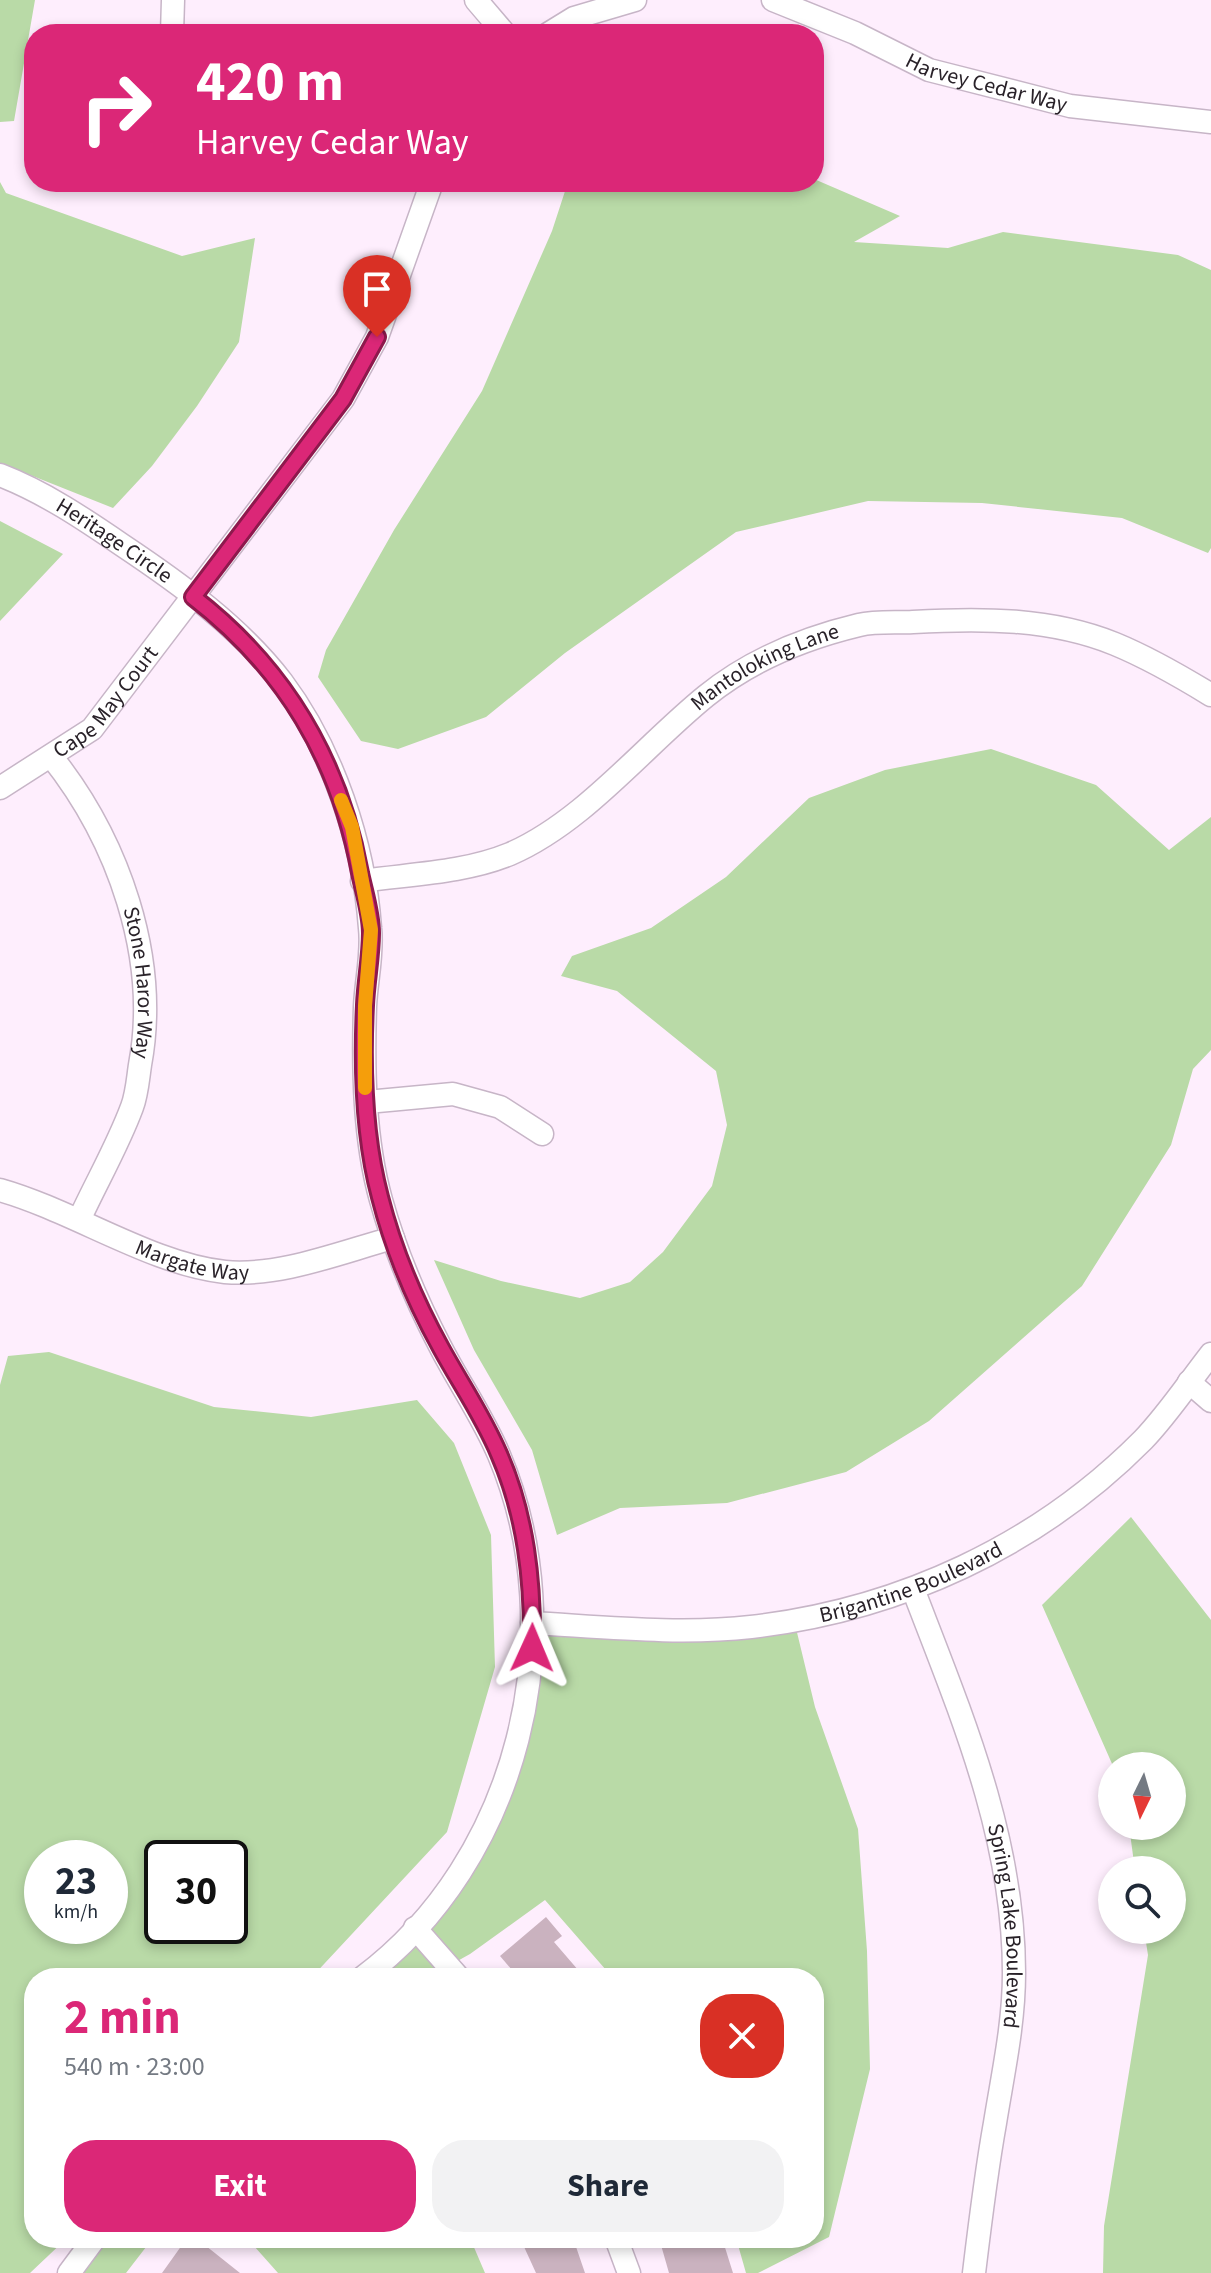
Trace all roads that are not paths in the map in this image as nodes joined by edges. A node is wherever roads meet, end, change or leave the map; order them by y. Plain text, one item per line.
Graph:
1 (173, 0) edge
2 (476, 0) edge
3 (635, 0) edge
4 (773, 0) edge
5 (172, 24) edge
6 (496, 24) edge
7 (564, 24) edge
8 (1211, 122) edge
9 (428, 192) edge
10 (0, 475) edge
11 (193, 597) junction
12 (1211, 695) edge
13 (51, 756) junction
14 (0, 788) edge
15 (362, 881) junction
16 (367, 1102) junction
17 (542, 1134) dead end
18 (0, 1190) edge
19 (80, 1218) junction
20 (393, 1238) junction
21 (1211, 1354) edge
22 (1189, 1382) junction
23 (1211, 1401) edge
24 (913, 1589) junction
25 (532, 1623) junction
26 (415, 1928) junction
27 (373, 1968) edge
28 (450, 1968) edge
29 (90, 2248) edge
30 (620, 2248) edge
31 (79, 2270) edge
32 (629, 2273) edge
33 (974, 2273) edge

1 - 5 street
2 - 6 street
3 - 7 street
4 - 8 street, Harvey Cedar Way
9 - 11 street
10 - 11 street, Heritage Circle
11 - 13 street, Cape May Court
11 - 15 street, Heritage Circle
12 - 15 street, Mantoloking Lane
13 - 14 street, Cape May Court
13 - 19 street, Stone Haror Way
15 - 16 street, Heritage Circle
16 - 17 street
16 - 20 street, Heritage Circle
18 - 19 street, Margate Way
19 - 20 street, Margate Way
20 - 25 street, Heritage Circle
21 - 22 street, Brigantine Boulevard
22 - 23 street
22 - 24 street, Brigantine Boulevard
24 - 25 street, Brigantine Boulevard
24 - 33 street, Spring Lake Boulevard
25 - 26 street, Heritage Circle
26 - 27 street, Heritage Circle
26 - 28 street
29 - 31 street
30 - 32 street

